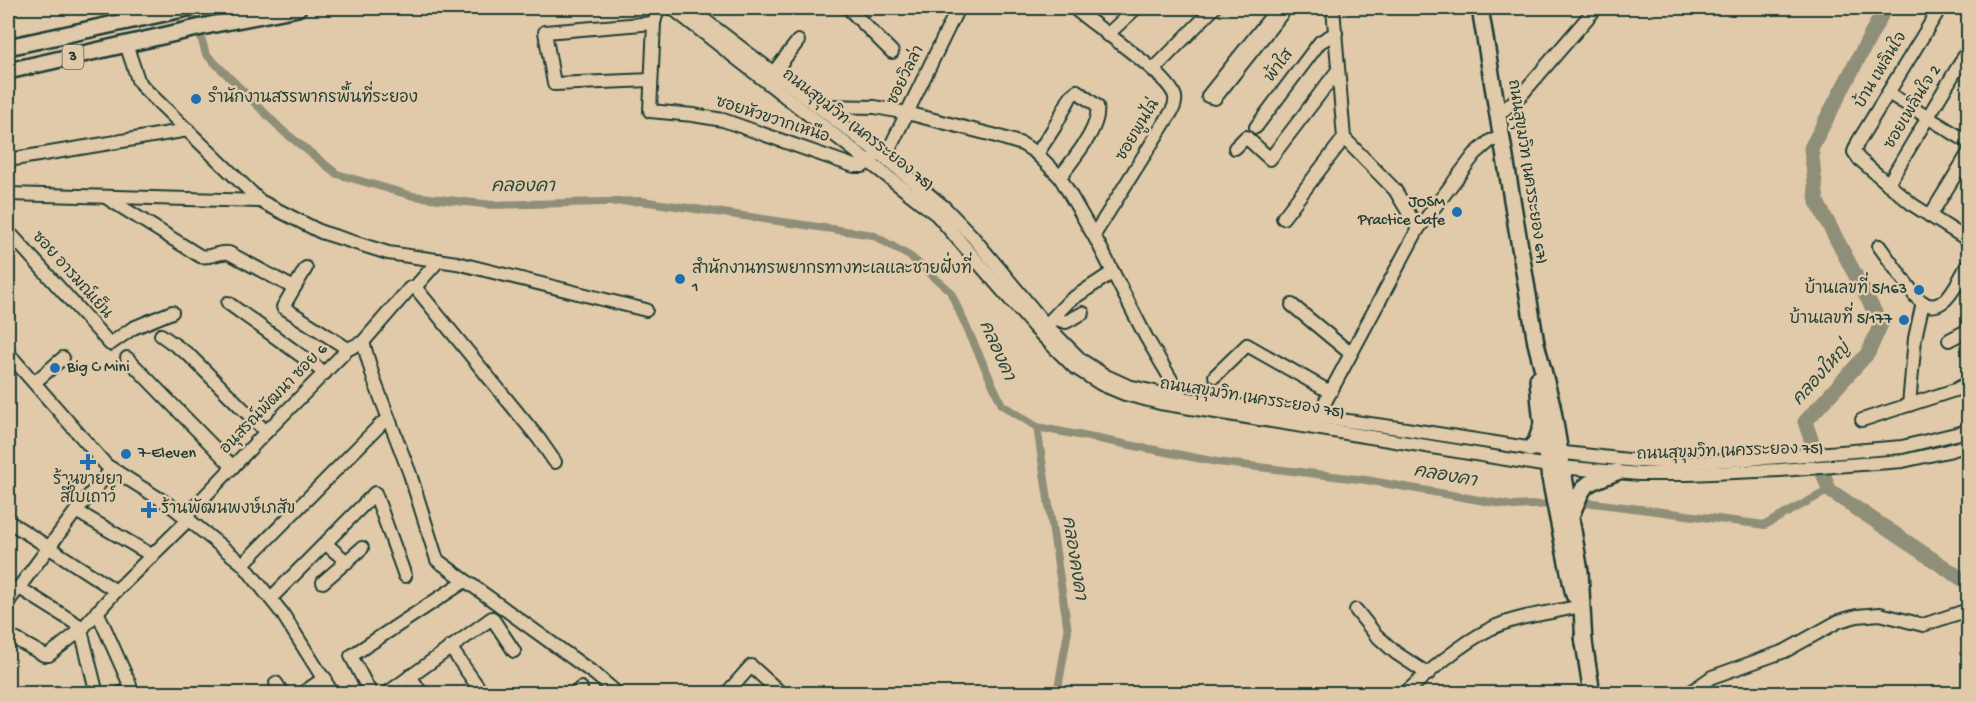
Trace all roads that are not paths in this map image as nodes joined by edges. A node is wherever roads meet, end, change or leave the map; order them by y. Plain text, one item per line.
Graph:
1 (188, 8) edge
2 (297, 8) edge
3 (658, 8) edge
4 (672, 8) edge
5 (689, 8) edge
6 (848, 8) edge
7 (958, 8) edge
8 (1074, 8) edge
9 (1136, 8) edge
10 (1214, 8) edge
11 (1278, 8) edge
12 (1286, 8) edge
13 (1333, 8) edge
14 (1480, 8) edge
15 (1596, 8) edge
16 (1940, 8) edge
17 (129, 16) edge
18 (654, 23) junction
19 (1336, 33) junction
20 (1107, 35) junction
21 (1259, 36) junction
22 (798, 41) dead end
23 (133, 43) junction
24 (8, 47) edge
25 (1968, 50) edge
26 (892, 52) dead end
27 (1154, 69) junction
28 (1338, 70) junction
29 (8, 72) edge
30 (774, 72) junction
31 (651, 80) junction
32 (1888, 93) junction
33 (818, 106) junction
34 (907, 113) junction
35 (1498, 115) junction
36 (1929, 118) junction
37 (1256, 127) dead end
38 (188, 130) junction
39 (1344, 138) junction
40 (1501, 138) junction
41 (1968, 142) edge
42 (1235, 148) dead end
43 (1037, 154) junction
44 (1968, 154) edge
45 (878, 158) junction
46 (8, 160) edge
47 (1060, 177) junction
48 (1888, 184) junction
49 (8, 194) edge
50 (106, 197) junction
51 (261, 201) junction
52 (1930, 216) junction
53 (1283, 218) dead end
54 (1418, 229) junction
55 (8, 231) edge
56 (1094, 235) junction
57 (1968, 240) edge
58 (1879, 246) dead end
59 (439, 260) junction
60 (1968, 264) edge
61 (306, 268) dead end
62 (1113, 272) junction
63 (415, 287) junction
64 (294, 288) junction
65 (1923, 302) junction
66 (228, 303) dead end
67 (1292, 305) dead end
68 (646, 310) dead end
69 (172, 312) dead end
70 (1083, 313) dead end
71 (1049, 322) junction
72 (1968, 330) edge
73 (161, 335) dead end
74 (1949, 340) dead end
75 (363, 342) junction
76 (1536, 343) junction
77 (348, 349) junction
78 (8, 353) edge
79 (1350, 353) junction
80 (63, 358) dead end
81 (127, 358) dead end
82 (325, 373) junction
83 (1215, 376) dead end
84 (35, 382) junction
85 (1968, 383) edge
86 (1330, 392) junction
87 (1182, 398) junction
88 (1909, 405) junction
89 (1317, 417) junction
90 (1863, 420) dead end
91 (382, 423) dead end
92 (1542, 423) junction
93 (1968, 431) edge
94 (266, 432) junction
95 (1968, 445) edge
96 (1530, 449) junction
97 (1554, 459) junction
98 (555, 462) dead end
99 (1780, 463) junction
100 (233, 467) junction
101 (112, 469) junction
102 (1617, 472) junction
103 (1559, 485) junction
104 (76, 511) junction
105 (1570, 516) junction
106 (188, 518) junction
107 (8, 521) edge
108 (1567, 535) junction
109 (326, 544) junction
110 (362, 548) dead end
111 (48, 549) junction
112 (153, 556) junction
113 (347, 562) junction
114 (243, 564) junction
115 (405, 576) dead end
116 (465, 581) junction
117 (323, 582) dead end
118 (18, 587) junction
119 (116, 591) junction
120 (272, 598) junction
121 (8, 602) edge
122 (1577, 607) junction
123 (1356, 610) dead end
124 (1968, 610) edge
125 (97, 611) junction
126 (82, 629) junction
127 (8, 635) edge
128 (1584, 644) junction
129 (450, 647) junction
130 (514, 651) dead end
131 (1428, 674) junction
132 (410, 676) junction
133 (324, 678) junction
134 (478, 687) dead end
135 (97, 693) edge
136 (120, 693) edge
137 (301, 693) edge
138 (333, 693) edge
139 (371, 693) edge
140 (386, 693) edge
141 (422, 693) edge
142 (618, 693) edge
143 (726, 693) edge
144 (782, 693) edge
145 (1404, 693) edge
146 (1592, 693) edge
147 (1688, 693) edge

1 - 17 main road, 3
2 - 23 main road, 3
3 - 18 street
4 - 45 street, ถนนสุขุมวิท (นครระยอง 75)
5 - 30 street, ถนนสุขุมวิท (นครระยอง 75)
6 - 26 street
7 - 34 street, ซอยวิลล่า
8 - 20 street, ซอยพูนไฉ่
9 - 20 street
10 - 27 street
11 - 21 street
12 - 21 street
13 - 19 street
14 - 35 main road, ถนนสุขุมวิท (นครระยอง 67)
15 - 35 street
16 - 32 street, บ้าน เพลินใจ
17 - 24 main road, 3
18 - 31 street
18 - 31 street
19 - 28 street
19 - 37 street, พ้าใส
20 - 27 street, ซอยพูนไฉ่
21 - 21 street
22 - 30 street
23 - 29 main road, 3
23 - 38 street
25 - 36 street, ซอยเพลินใจ 2
27 - 56 street, ซอยพูนไฉ่
28 - 39 street
28 - 42 street
30 - 33 street, ถนนสุขุมวิท (นครระยอง 75)
31 - 45 street, ซอยหัวขวากเหนือ
32 - 36 street
32 - 48 street, บ้าน เพลินใจ
33 - 34 street
33 - 45 street, ถนนสุขุมวิท (นครระยอง 75)
34 - 43 street
34 - 45 street, ซอยวิลล่า
35 - 40 main road, ถนนสุขุมวิท (นครระยอง 67)
36 - 41 street
36 - 48 street, ซอยเพลินใจ 2
38 - 46 street
38 - 51 street
39 - 53 street
39 - 54 street
40 - 54 street
40 - 76 main road, ถนนสุขุมวิท (นครระยอง 67)
43 - 47 street
43 - 47 street
44 - 52 street
45 - 71 street, ถนนสุขุมวิท (นครระยอง 75)
45 - 97 street, ถนนสุขุมวิท (นครระยอง 75)
47 - 56 street
48 - 52 street
49 - 50 street
50 - 51 street
50 - 64 street
51 - 59 street
52 - 57 street
54 - 79 street
55 - 69 street, ซอย อารมณ์เย็น
56 - 62 street
58 - 65 street
59 - 63 street, อนุสรณ์พัฒนา ซอย 6
59 - 68 street
60 - 65 street
61 - 64 street
62 - 71 street
62 - 87 street
63 - 75 street, อนุสรณ์พัฒนา ซอย 6
63 - 98 street
64 - 77 street
65 - 88 street
66 - 82 street
67 - 79 street
70 - 71 street
71 - 87 street, ถนนสุขุมวิท (นครระยอง 75)
72 - 74 street
73 - 94 street
75 - 77 street, อนุสรณ์พัฒนา ซอย 6
75 - 116 street
76 - 92 main road, ถนนสุขุมวิท (นครระยอง 67)
76 - 97 main road, ถนนสุขุมวิท (นครระยอง 67)
77 - 82 street, อนุสรณ์พัฒนา ซอย 6
78 - 84 street
79 - 86 street
80 - 84 street
81 - 100 street
82 - 94 street, อนุสรณ์พัฒนา ซอย 6
83 - 86 street
84 - 101 street
85 - 88 street
86 - 89 street
87 - 89 street, ถนนสุขุมวิท (นครระยอง 75)
88 - 90 street
89 - 96 street, ถนนสุขุมวิท (นครระยอง 75)
91 - 114 street
92 - 96 main road
92 - 97 main road, ถนนสุขุมวิท (นครระยอง 67)
93 - 99 street, ถนนสุขุมวิท (นครระยอง 75)
94 - 100 street, อนุสรณ์พัฒนา ซอย 6
95 - 99 street, ถนนสุขุมวิท (นครระยอง 75)
96 - 97 street, ถนนสุขุมวิท (นครระยอง 75)
97 - 99 street, ถนนสุขุมวิท (นครระยอง 75)
97 - 102 street, ถนนสุขุมวิท (นครระยอง 75)
97 - 103 main road, ถนนสุขุมวิท (นครระยอง 67)
99 - 102 street, ถนนสุขุมวิท (นครระยอง 75)
100 - 106 street, อนุสรณ์พัฒนา ซอย 6
101 - 104 street
101 - 106 street
102 - 105 main road
103 - 105 main road
103 - 108 main road
104 - 111 street
104 - 112 street
105 - 108 main road
106 - 112 street, อนุสรณ์พัฒนา ซอย 6
106 - 114 street
107 - 111 street
108 - 122 main road
108 - 128 main road
109 - 113 street
109 - 115 street
109 - 120 street
110 - 113 street
111 - 118 street
111 - 119 street
112 - 119 street, อนุสรณ์พัฒนา ซอย 6
113 - 117 street
114 - 120 street
116 - 139 street
116 - 142 street
118 - 121 street
118 - 126 street
119 - 125 street, อนุสรณ์พัฒนา ซอย 6
120 - 133 street
122 - 128 main road
122 - 131 street
123 - 131 street
124 - 147 street
125 - 126 street, อนุสรณ์พัฒนา ซอย 6
125 - 136 street
126 - 127 street, อนุสรณ์พัฒนา ซอย 6
126 - 135 street
128 - 146 main road
129 - 130 street
129 - 132 street
129 - 134 street
131 - 145 street
132 - 140 street
132 - 141 street
133 - 137 street
133 - 138 street
143 - 144 street

